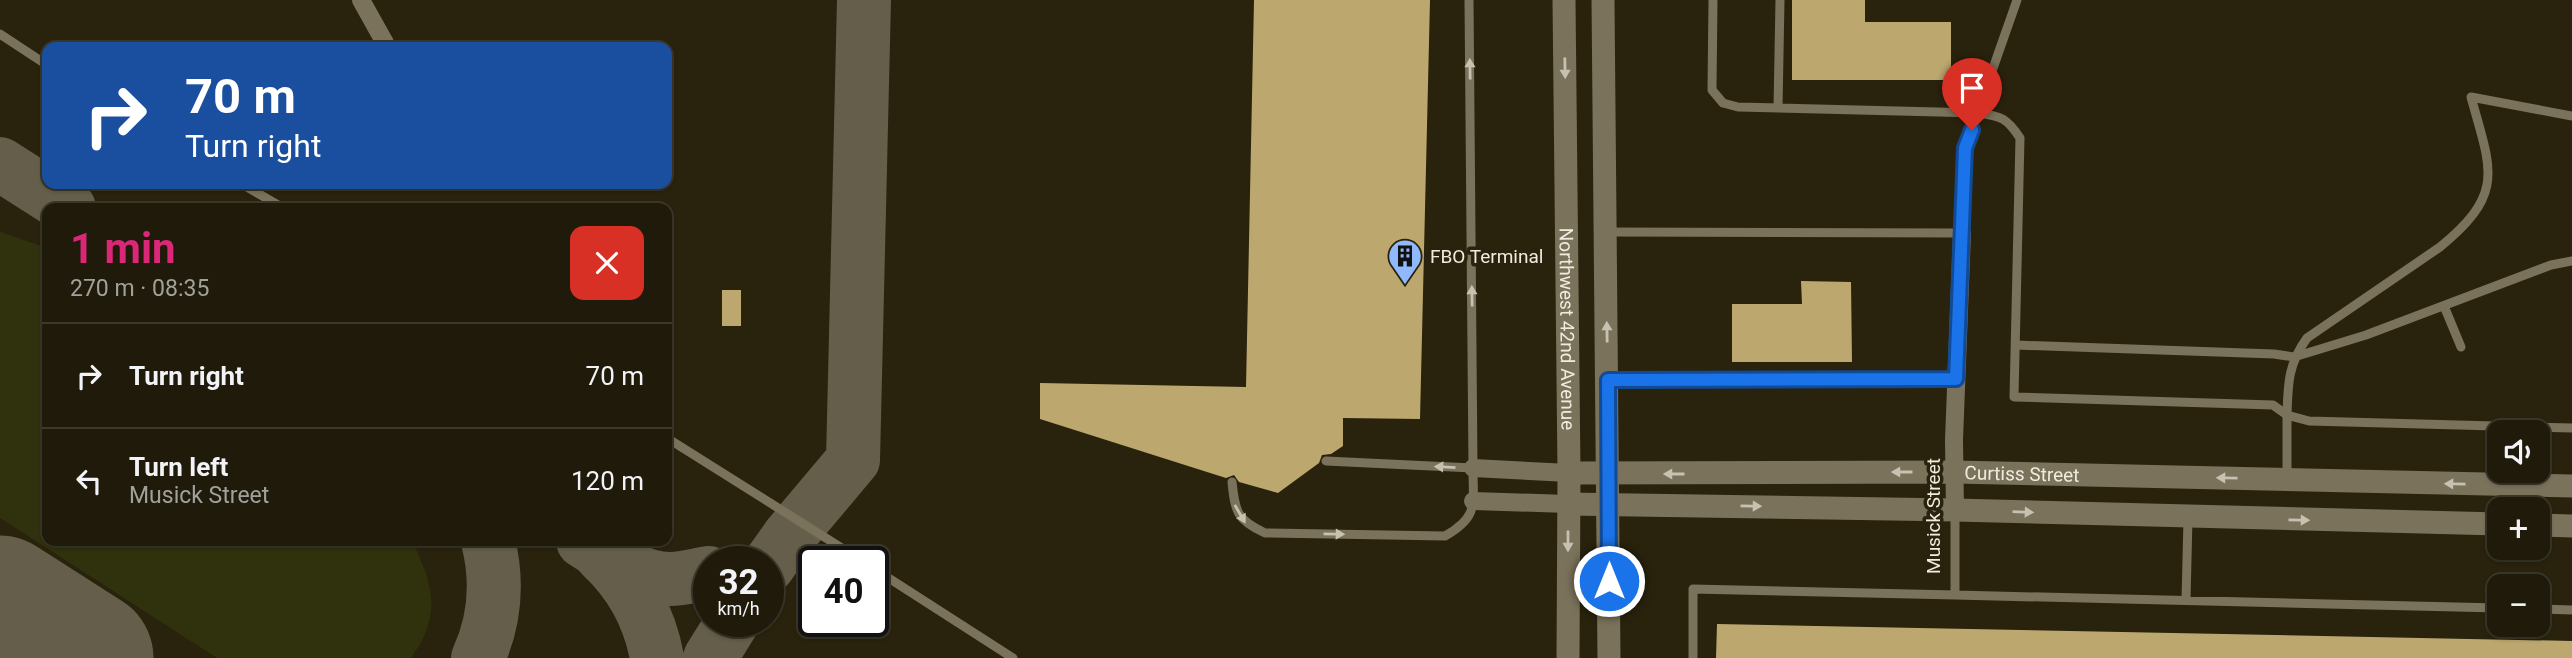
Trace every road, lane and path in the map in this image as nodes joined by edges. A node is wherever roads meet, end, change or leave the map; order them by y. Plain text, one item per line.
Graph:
1 (361, 0) edge
2 (1469, 0) edge
3 (1564, 0) edge
4 (1603, 0) edge
5 (1713, 0) edge
6 (1780, 0) edge
7 (2017, 0) edge
8 (0, 34) edge
9 (385, 42) edge
10 (42, 62) edge
11 (1779, 108) junction
12 (1978, 113) junction
13 (2572, 116) edge
14 (251, 189) edge
15 (274, 203) edge
16 (1604, 232) junction
17 (1962, 233) junction
18 (2572, 261) edge
19 (2444, 306) junction
20 (2016, 345) junction
21 (2461, 347) dead end
22 (2294, 358) junction
23 (1956, 379) junction
24 (1608, 380) junction
25 (2287, 415) junction
26 (2572, 428) edge
27 (672, 441) edge
28 (1326, 461) dead end
29 (1473, 468) junction
30 (1954, 472) junction
31 (1569, 473) junction
32 (1609, 473) junction
33 (2287, 480) junction
34 (1233, 482) dead end
35 (2572, 486) edge
36 (1473, 501) junction
37 (1568, 504) junction
38 (1609, 505) junction
39 (1955, 510) junction
40 (2188, 517) junction
41 (2487, 524) edge
42 (2550, 525) edge
43 (2572, 526) edge
44 (839, 546) edge
45 (889, 578) edge
46 (1955, 595) junction
47 (2186, 600) junction
48 (2487, 608) edge
49 (2550, 609) edge
50 (2572, 610) edge
51 (1013, 658) edge
52 (1568, 658) edge
53 (1609, 658) edge
54 (1693, 658) edge

1 - 9 street
29 -> 2 lane
3 -> 31 street, Northwest 42nd Avenue
4 - 16 street, Northwest 42nd Avenue
5 - 11 lane
6 - 11 lane
7 - 12 lane
8 - 10 lane
11 - 12 lane
12 - 17 lane
12 - 20 lane
13 - 22 lane
14 - 15 lane
16 - 17 lane
24 -> 16 street, Northwest 42nd Avenue
17 - 23 street, Musick Street
18 - 19 lane
19 - 21 lane
19 - 22 lane
20 - 22 lane
20 - 25 lane
22 - 25 lane
23 - 24 lane
23 - 30 street, Musick Street
24 - 32 street, Northwest 42nd Avenue
25 - 26 lane
25 - 33 lane
27 - 44 lane
29 -> 28 lane
29 - 31 street, Curtiss Street
29 - 36 lane
30 -> 32 street, Curtiss Street
33 -> 30 street, Curtiss Street
30 - 39 street, Musick Street
31 - 32 street, Curtiss Street
31 - 37 street, Northwest 42nd Avenue
32 - 38 street, Northwest 42nd Avenue
35 -> 33 street, Curtiss Street
34 -> 36 lane
36 - 37 street, Curtiss Street
37 - 38 street, Curtiss Street
37 -> 52 street, Northwest 42nd Avenue
38 -> 39 street, Curtiss Street
38 - 53 street, Northwest 42nd Avenue
39 -> 40 street, Curtiss Street
39 - 46 lane, Musick Street
40 -> 41 street, Curtiss Street
40 - 47 lane
42 - 43 street
45 - 51 lane
46 - 47 lane
46 - 54 lane, Musick Street
47 - 48 lane
49 - 50 lane

